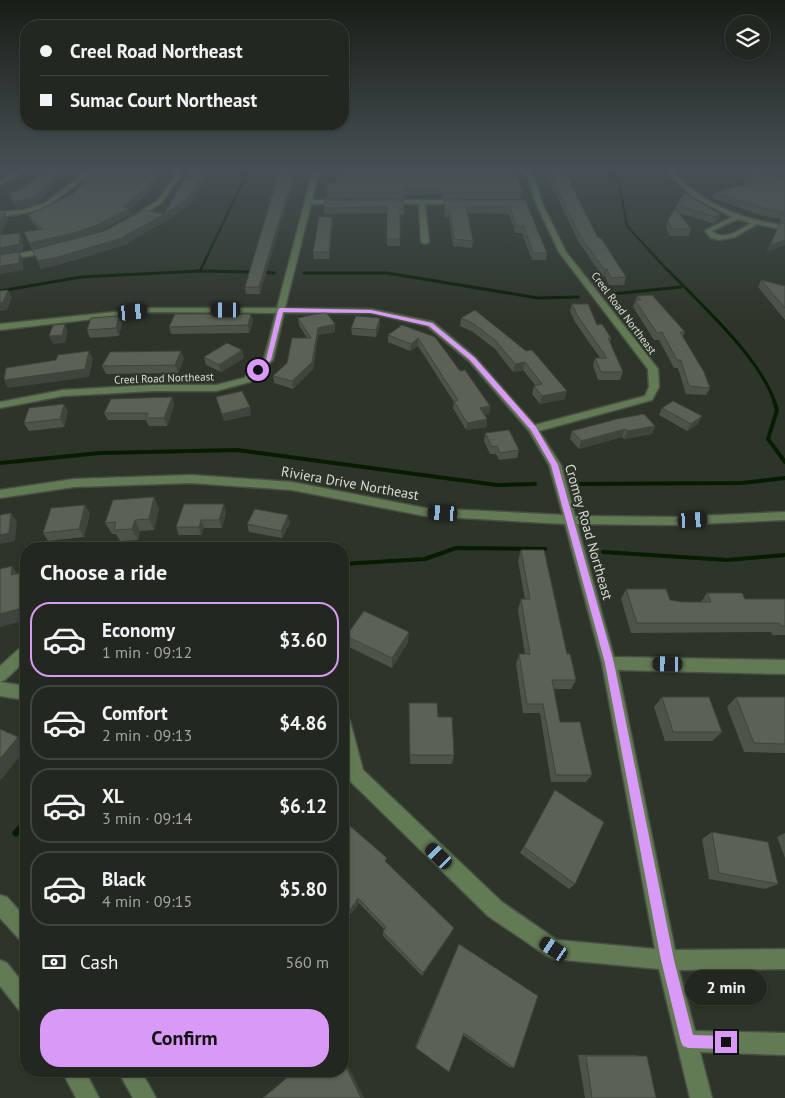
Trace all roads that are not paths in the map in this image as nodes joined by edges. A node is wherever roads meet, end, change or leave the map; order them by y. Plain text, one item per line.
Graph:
1 (130, 220) edge
2 (303, 220) edge
3 (423, 220) edge
4 (548, 220) edge
5 (730, 220) edge
6 (755, 220) edge
7 (758, 221) junction
8 (124, 223) edge
9 (785, 228) edge
10 (425, 242) dead end
11 (56, 249) edge
12 (0, 259) edge
13 (280, 310) junction
14 (0, 327) edge
15 (0, 405) edge
16 (533, 429) junction
17 (0, 494) edge
18 (785, 516) edge
19 (571, 520) junction
20 (20, 657) edge
21 (609, 663) junction
22 (785, 667) edge
23 (0, 675) edge
24 (0, 688) edge
25 (20, 693) edge
26 (349, 748) edge
27 (0, 904) edge
28 (20, 926) edge
29 (785, 959) edge
30 (667, 960) junction
31 (0, 970) edge
32 (20, 995) edge
33 (688, 1042) junction
34 (785, 1044) edge
35 (76, 1077) edge
36 (133, 1077) edge
37 (88, 1098) edge
38 (145, 1098) edge
39 (701, 1098) edge

1 - 8 street
2 - 13 street, Creel Road Northeast
3 - 10 street
4 - 16 street, Creel Road Northeast
5 - 7 street
6 - 7 street
7 - 9 street
11 - 12 street
13 - 14 street, Cromey Road Northeast
13 - 15 street, Creel Road Northeast
13 - 16 street, Cromey Road Northeast
16 - 19 street, Cromey Road Northeast
17 - 19 street, Riviera Drive Northeast
18 - 19 street, Riviera Drive Northeast
19 - 21 street, Cromey Road Northeast
20 - 23 street
21 - 22 street
21 - 30 street, Cromey Road Northeast
24 - 25 street
26 - 30 street
27 - 28 street
29 - 30 street
30 - 33 street, Cromey Road Northeast
31 - 32 street
33 - 34 street
33 - 39 street, Cromey Road Northeast
35 - 37 street
36 - 38 street

